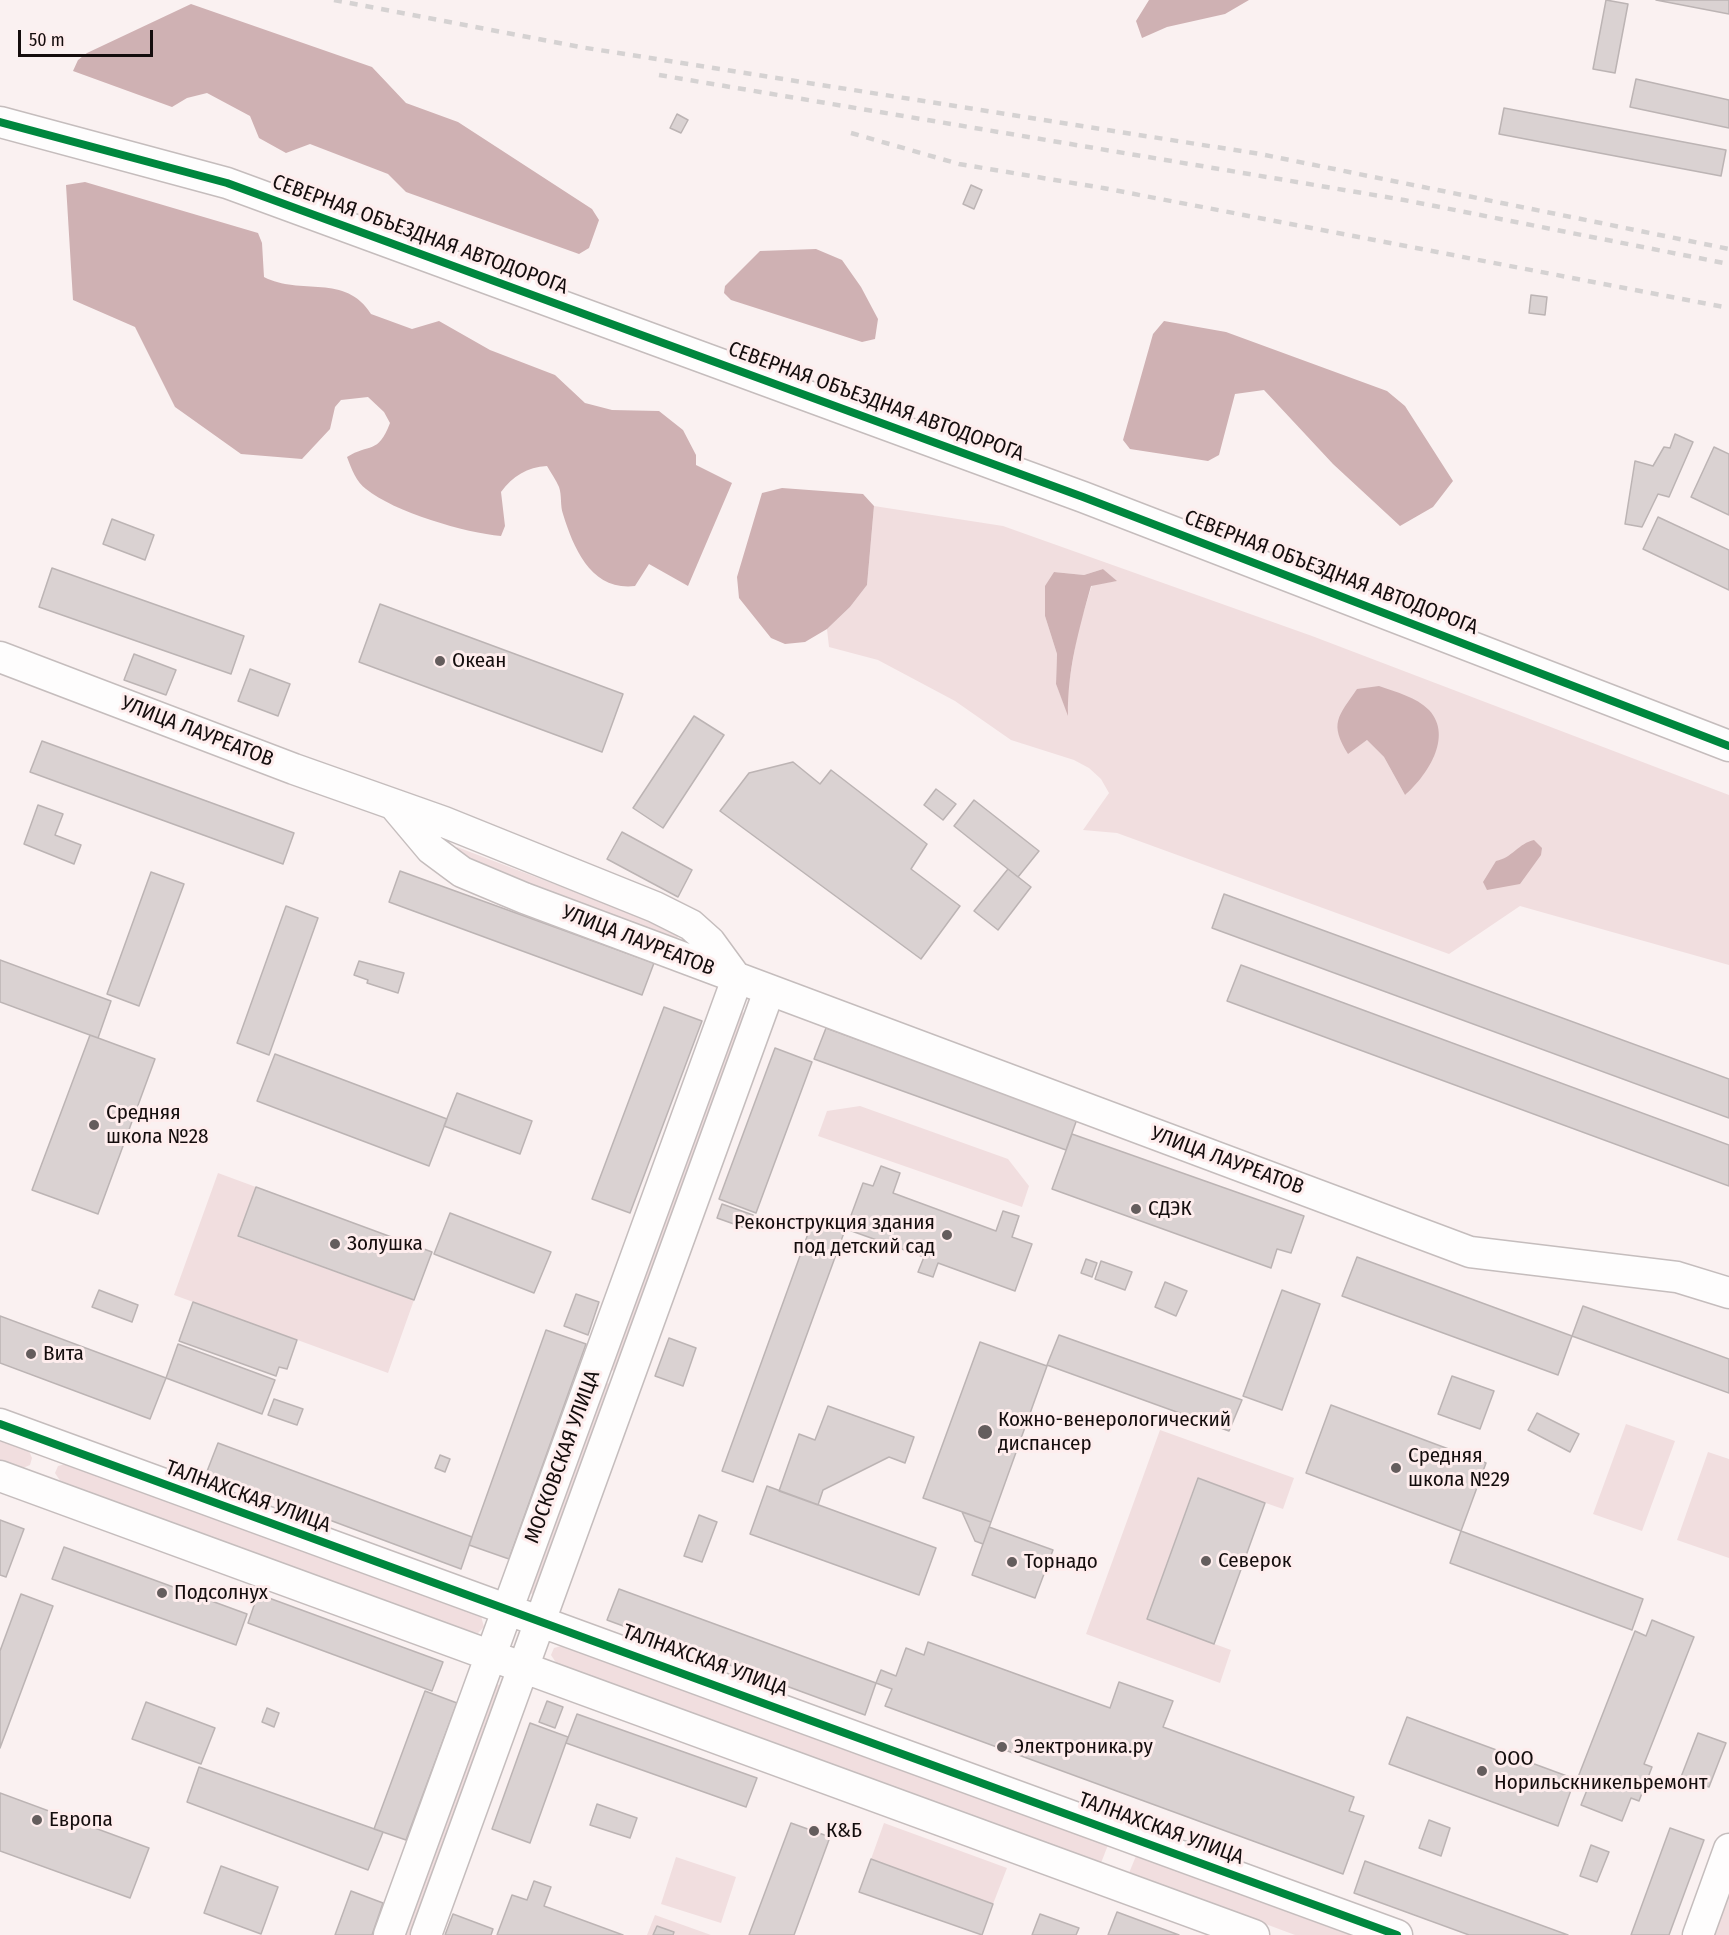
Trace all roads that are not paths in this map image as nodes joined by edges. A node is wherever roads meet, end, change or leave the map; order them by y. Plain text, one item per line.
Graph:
1 (0, 122) edge
2 (0, 657) edge
3 (1729, 746) edge
4 (394, 805) junction
5 (737, 979) junction
6 (769, 991) junction
7 (1729, 1293) edge
8 (0, 1424) edge
9 (0, 1476) edge
10 (508, 1608) junction
11 (541, 1620) junction
12 (491, 1656) junction
13 (523, 1668) junction
14 (1729, 1849) edge
15 (389, 1935) edge
16 (426, 1935) edge
17 (1254, 1935) edge
18 (1397, 1935) edge
19 (1698, 1935) edge

1 - 3 street, СЕВЕРНАЯ ОБЪЕЗДНАЯ АВТОДОРОГА
2 - 4 street, УЛИЦА ЛАУРЕАТОВ
4 - 5 street, УЛИЦА ЛАУРЕАТОВ
4 - 5 street, УЛИЦА ЛАУРЕАТОВ
5 - 6 street, УЛИЦА ЛАУРЕАТОВ
5 - 10 street, МОСКОВСКАЯ УЛИЦА
6 - 7 street, УЛИЦА ЛАУРЕАТОВ
6 - 11 street, МОСКОВСКАЯ УЛИЦА
8 - 10 street, ТАЛНАХСКАЯ УЛИЦА
9 - 12 street
10 - 11 street, ТАЛНАХСКАЯ УЛИЦА
10 - 12 street, МОСКОВСКАЯ УЛИЦА
11 - 13 street, МОСКОВСКАЯ УЛИЦА
11 - 18 street, ТАЛНАХСКАЯ УЛИЦА
12 - 13 street
12 - 15 street, МОСКОВСКАЯ УЛИЦА
13 - 16 street, МОСКОВСКАЯ УЛИЦА
13 - 17 street
14 - 19 street

